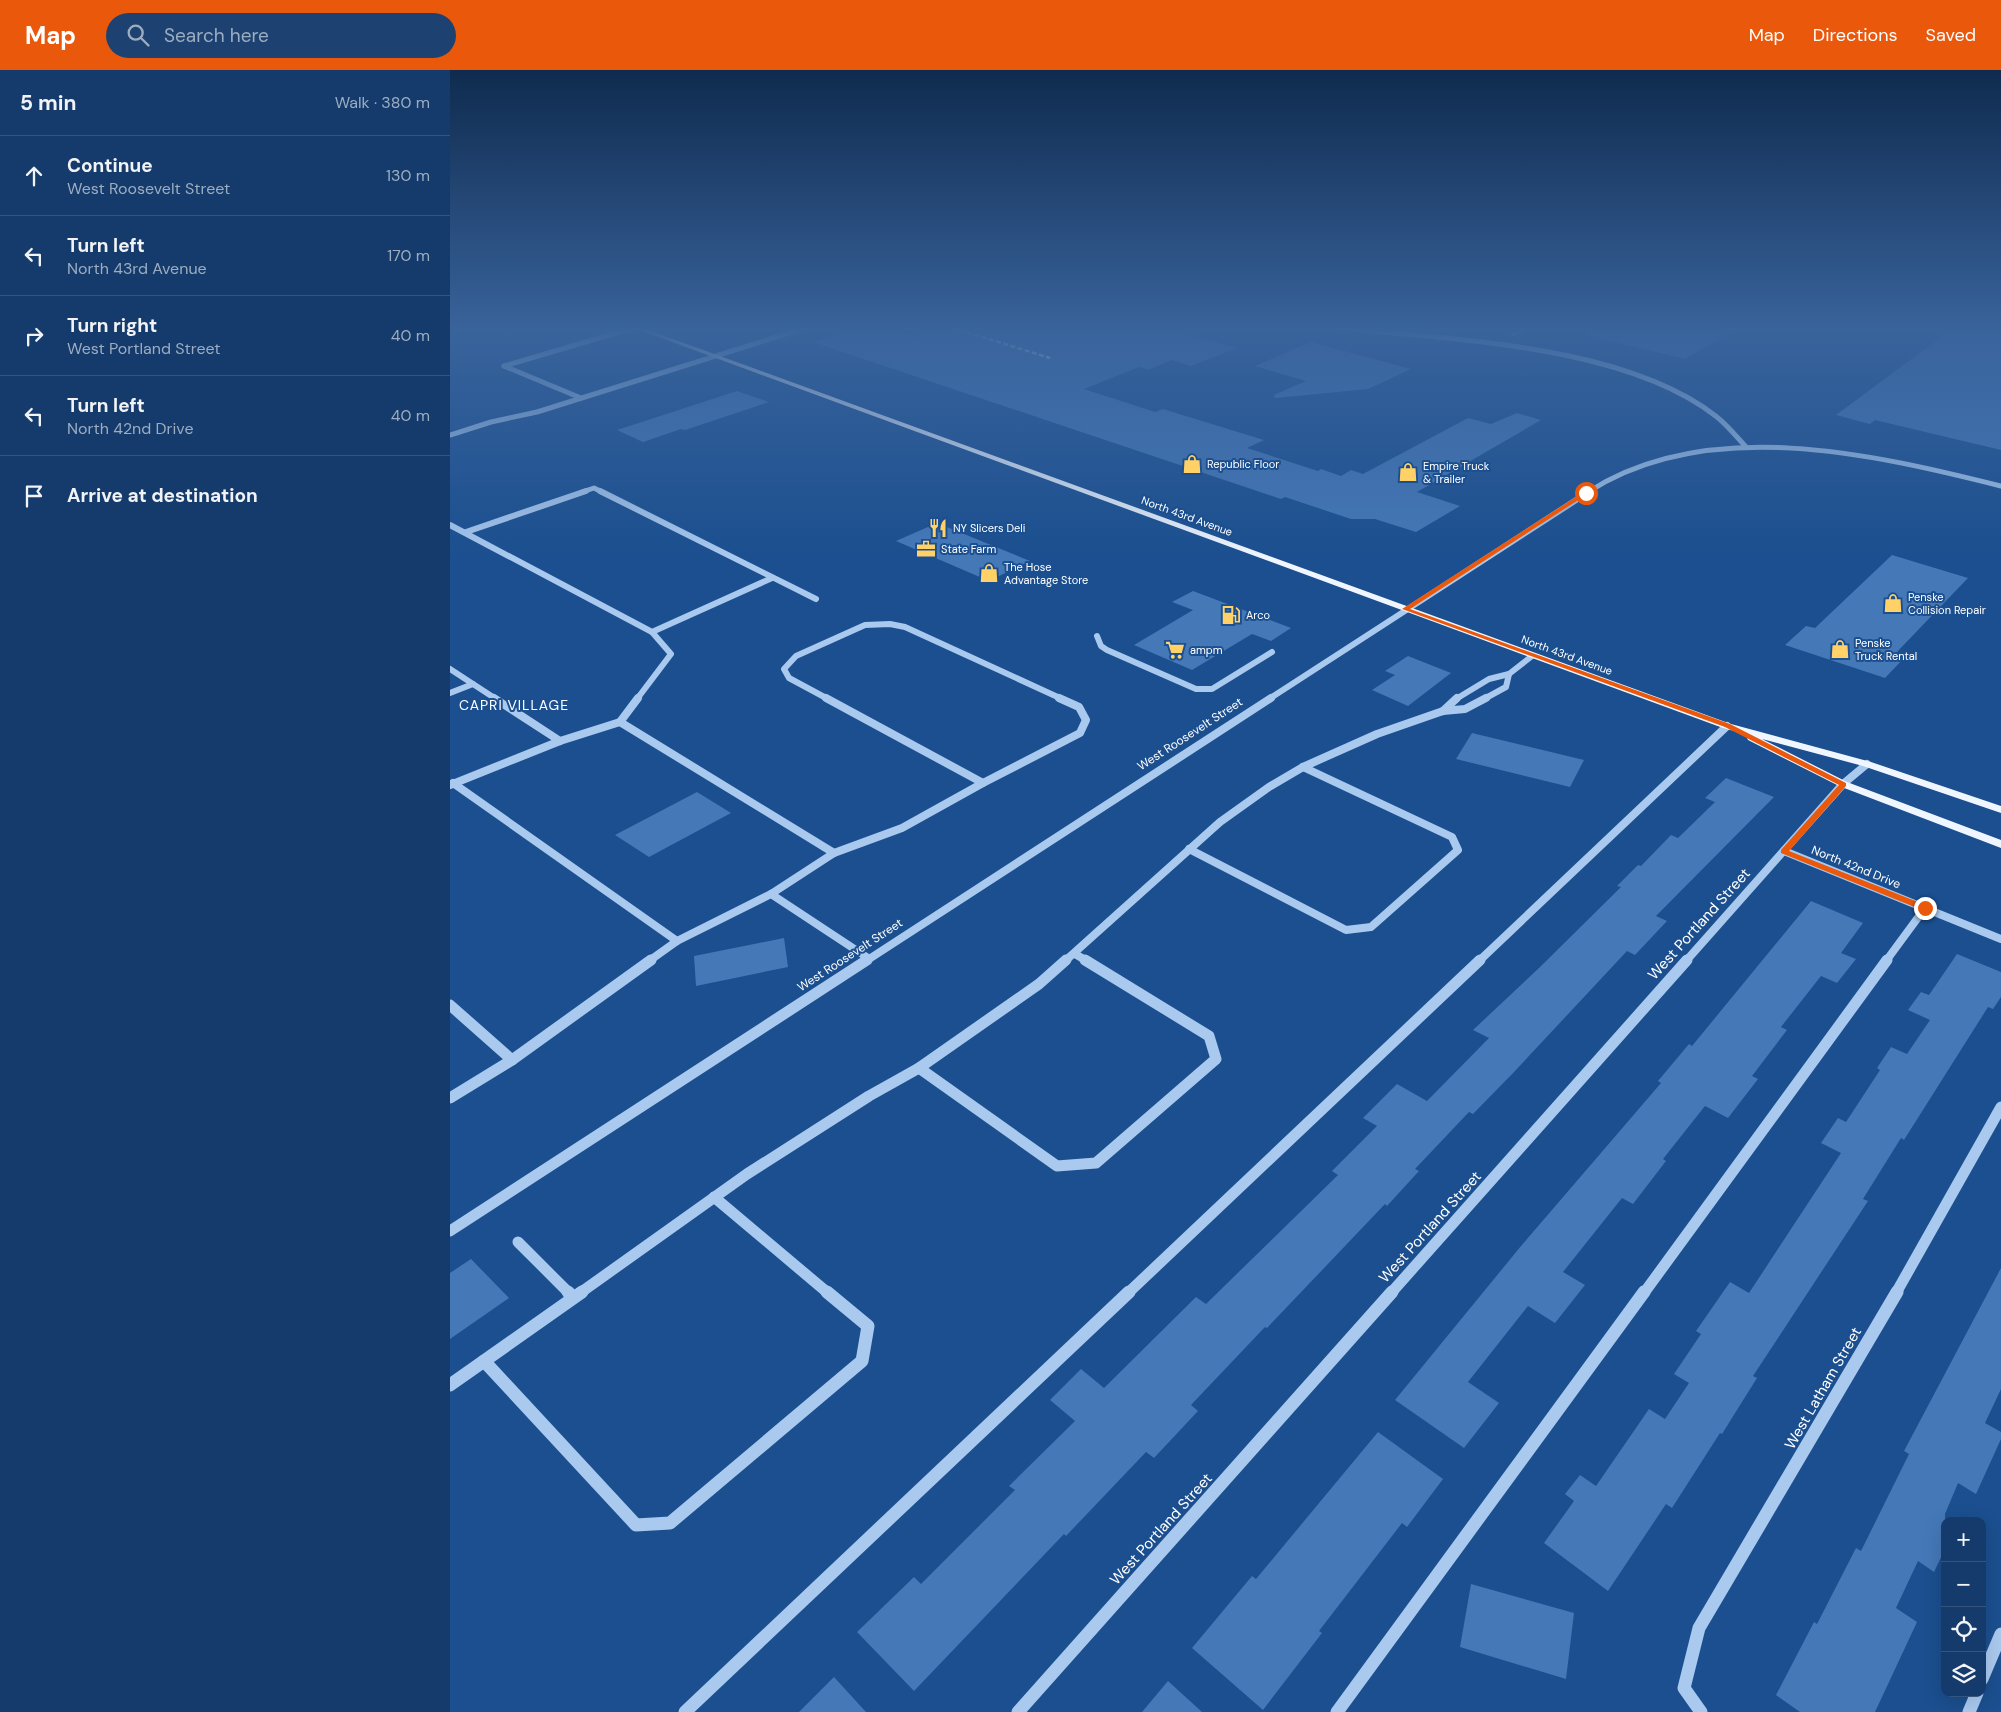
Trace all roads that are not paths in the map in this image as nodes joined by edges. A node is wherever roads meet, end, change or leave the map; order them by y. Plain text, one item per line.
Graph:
1 (558, 405) edge
2 (847, 405) edge
3 (1697, 405) edge
4 (450, 435) edge
5 (1746, 447) junction
6 (2001, 486) edge
7 (450, 525) edge
8 (466, 532) junction
9 (772, 578) junction
10 (816, 599) dead end
11 (1405, 609) junction
12 (652, 632) junction
13 (1097, 636) dead end
14 (1272, 652) dead end
15 (1532, 656) junction
16 (450, 669) edge
17 (1509, 674) junction
18 (473, 684) junction
19 (450, 693) edge
20 (1443, 711) junction
21 (620, 722) junction
22 (1727, 726) junction
23 (560, 741) junction
24 (1867, 764) junction
25 (1303, 767) junction
26 (452, 784) edge
27 (983, 784) junction
28 (1843, 784) junction
29 (2001, 810) edge
30 (2001, 844) edge
31 (1189, 849) junction
32 (1784, 852) junction
33 (834, 853) junction
34 (771, 894) junction
35 (1925, 908) junction
36 (2001, 939) edge
37 (677, 941) junction
38 (1075, 954) junction
39 (868, 958) junction
40 (450, 1005) edge
41 (512, 1060) junction
42 (919, 1068) junction
43 (450, 1098) edge
44 (2001, 1107) edge
45 (714, 1197) junction
46 (450, 1231) edge
47 (518, 1242) dead end
48 (573, 1297) junction
49 (484, 1361) junction
50 (450, 1385) edge
51 (2001, 1634) edge
52 (1986, 1670) edge
53 (1684, 1688) joint
54 (1975, 1697) edge
55 (685, 1712) edge
56 (1018, 1712) edge
57 (1337, 1712) edge
58 (1701, 1712) edge
59 (1969, 1712) edge

1 - 4 street
2 - 11 main road, North 43rd Avenue
3 - 5 street
5 - 6 street, West Roosevelt Street
5 - 11 street, West Roosevelt Street
7 - 8 street
8 - 9 street
8 - 12 street
9 - 10 street
9 - 12 street
11 - 15 main road, North 43rd Avenue
11 - 39 street, West Roosevelt Street
12 - 21 street
13 - 14 street
15 - 17 street
15 - 22 main road, North 43rd Avenue
16 - 18 street
17 - 20 street
17 - 20 street
18 - 19 street
18 - 23 street
20 - 25 street
21 - 23 street
21 - 33 street
22 - 24 main road, North 43rd Avenue
22 - 28 main road, North 43rd Avenue
22 - 55 street
23 - 26 street
24 - 28 street, West Portland Street
24 - 29 main road, North 43rd Avenue
25 - 31 street
25 - 31 street
26 - 37 street
27 - 27 street
27 - 33 street
28 - 30 main road, North 43rd Avenue
28 - 32 street, West Portland Street
31 - 38 street
32 - 35 street, North 42nd Drive
32 - 56 street, West Portland Street
33 - 34 street
34 - 37 street
34 - 39 street
35 - 36 street, North 42nd Drive
35 - 57 street
37 - 41 street
38 - 42 street
38 - 42 street
39 - 46 street, West Roosevelt Street
40 - 41 street
41 - 43 street
42 - 45 street
44 - 53 street, West Latham Street
45 - 48 street
45 - 49 street
47 - 48 street
48 - 49 street
49 - 50 street
51 - 52 street
53 - 58 street
54 - 59 street

